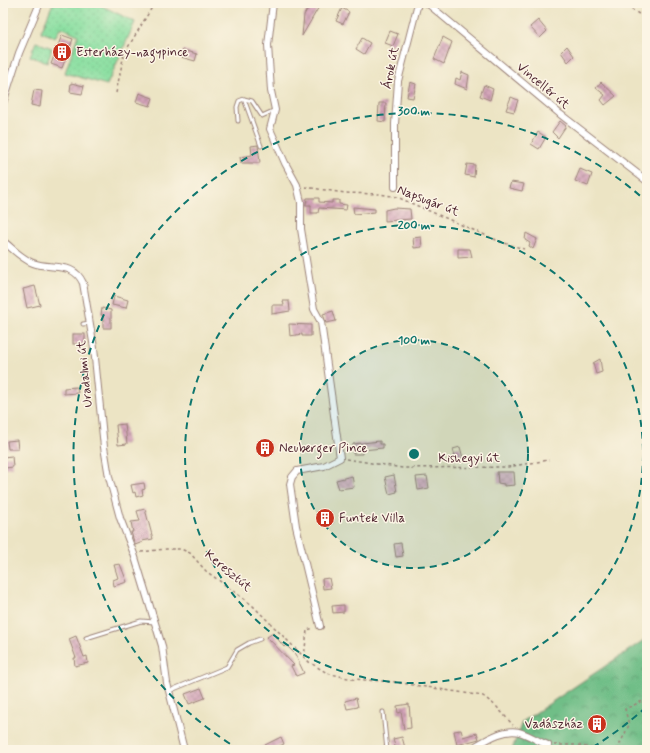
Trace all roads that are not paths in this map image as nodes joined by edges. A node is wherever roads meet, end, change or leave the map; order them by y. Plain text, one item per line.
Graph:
1 (40, 3) edge
2 (274, 3) edge
3 (418, 3) edge
4 (427, 3) edge
5 (244, 99) junction
6 (3, 103) edge
7 (275, 110) junction
8 (238, 120) dead end
9 (261, 146) dead end
10 (647, 181) edge
11 (395, 187) dead end
12 (3, 240) edge
13 (90, 323) junction
14 (83, 324) dead end
15 (155, 622) junction
16 (320, 626) road end
17 (86, 638) dead end
18 (260, 639) dead end
19 (168, 691) junction
20 (383, 712) dead end
21 (548, 745) road end
22 (184, 750) edge
23 (387, 750) edge
24 (469, 750) edge

1 - 6 street
2 - 7 street
3 - 11 street, Árok út
4 - 10 street, Vincellér út
5 - 7 lane
5 - 8 lane
5 - 9 lane
7 - 16 street
12 - 13 street, Uradalmi út
13 - 14 lane
13 - 15 street, Uradalmi út
15 - 17 lane
15 - 19 street
18 - 19 lane
19 - 22 street
20 - 23 lane
21 - 24 street

